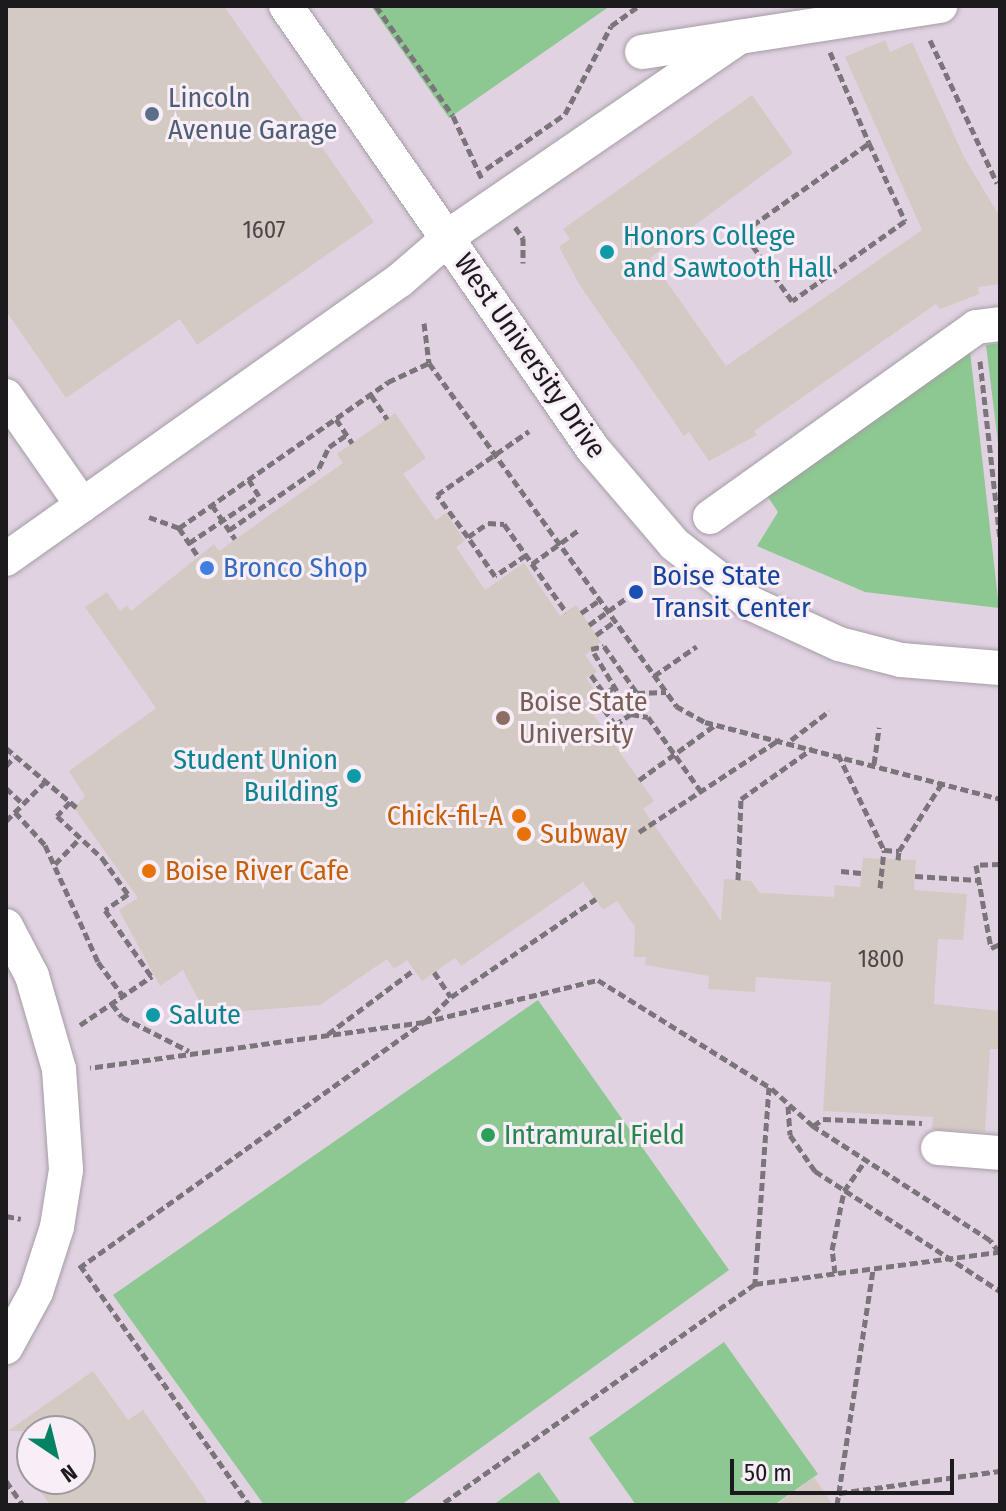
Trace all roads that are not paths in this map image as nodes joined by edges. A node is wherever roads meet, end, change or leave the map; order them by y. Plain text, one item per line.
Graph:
1 (286, 6) edge
2 (928, 8) edge
3 (739, 37) junction
4 (642, 52) dead end
5 (448, 238) junction
6 (988, 325) edge
7 (6, 396) edge
8 (82, 505) junction
9 (710, 517) dead end
10 (6, 559) edge
11 (1000, 668) edge
12 (6, 926) edge
13 (938, 1148) road end
14 (1000, 1153) edge
15 (6, 1347) edge

1 - 5 street
2 - 3 street
3 - 4 street
3 - 5 street
5 - 8 street, West University Drive
5 - 11 street, West University Drive
6 - 9 street
7 - 8 street
8 - 10 street, West University Drive
12 - 15 street
13 - 14 street

